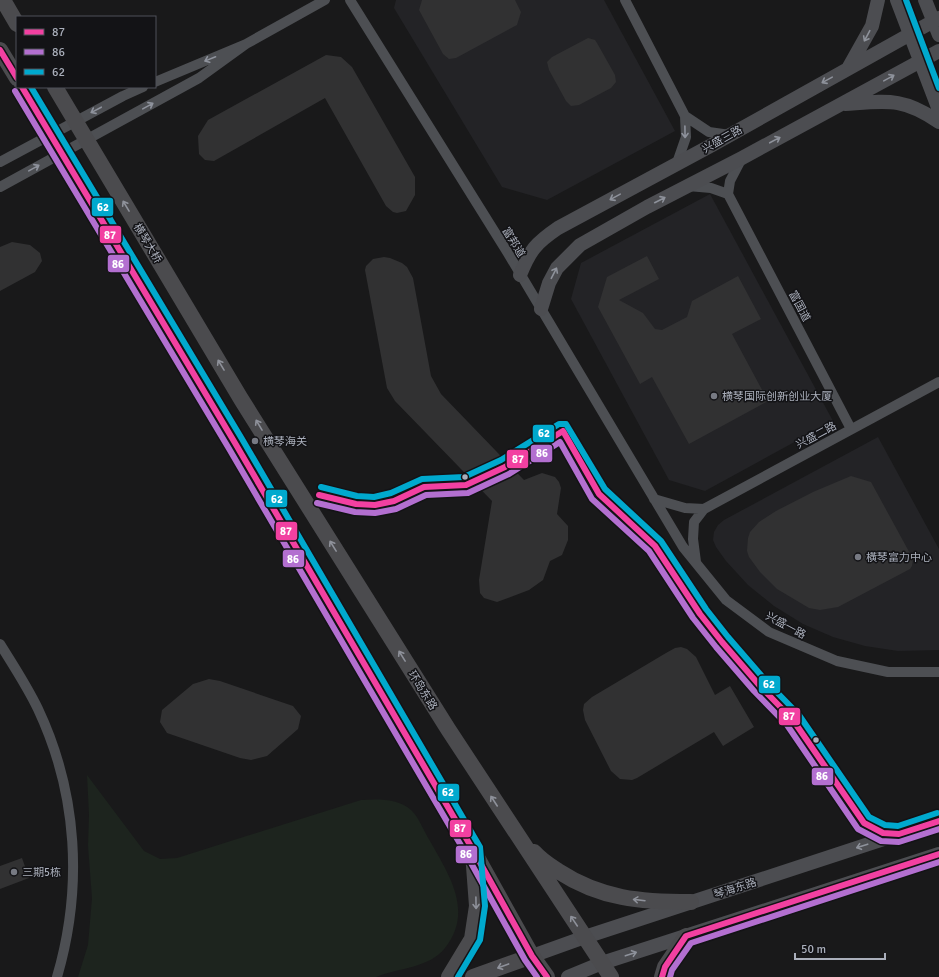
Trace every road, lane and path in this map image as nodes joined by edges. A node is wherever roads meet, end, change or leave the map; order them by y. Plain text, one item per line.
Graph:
1 (3, 0) edge
2 (325, 0) edge
3 (350, 0) edge
4 (625, 0) edge
5 (878, 0) edge
6 (897, 0) edge
7 (925, 0) edge
8 (936, 19) edge
9 (16, 22) edge
10 (910, 33) junction
11 (939, 35) edge
12 (246, 44) junction
13 (0, 50) edge
14 (939, 51) edge
15 (921, 61) junction
16 (848, 68) junction
17 (16, 76) edge
18 (156, 82) edge
19 (23, 88) edge
20 (56, 88) edge
21 (141, 88) edge
22 (841, 104) junction
23 (939, 110) edge
24 (684, 116) junction
25 (939, 122) edge
26 (730, 135) junction
27 (742, 158) junction
28 (0, 162) edge
29 (677, 163) junction
30 (688, 186) junction
31 (0, 187) edge
32 (728, 194) junction
33 (520, 275) junction
34 (541, 309) junction
35 (939, 382) edge
36 (241, 399) joint
37 (851, 429) junction
38 (654, 499) junction
39 (704, 509) junction
40 (696, 563) junction
41 (0, 644) edge
42 (939, 672) edge
43 (939, 821) edge
44 (510, 826) junction
45 (473, 850) junction
46 (939, 854) edge
47 (691, 902) junction
48 (686, 936) junction
49 (585, 937) junction
50 (532, 956) junction
51 (602, 963) junction
52 (57, 977) edge
53 (449, 977) edge
54 (473, 977) edge
55 (547, 977) edge
56 (568, 977) edge
57 (611, 977) edge
58 (662, 977) edge

1 - 9 main road
2 - 12 street
3 - 33 street, 富邦道
4 - 24 street
5 -> 16 street
6 - 10 street
7 - 8 street
8 - 10 street, 兴盛三路
8 - 11 street
10 - 15 street
10 - 16 street, 兴盛三路
12 -> 18 street
31 -> 12 street
13 - 17 main road
14 - 15 street
22 -> 15 street
15 - 23 street
16 -> 26 street, 兴盛三路
19 - 45 main road
36 -> 20 main road, 横琴大桥
21 -> 28 street
22 - 25 street
27 -> 22 street
24 - 26 street
24 -> 29 street
26 - 29 street, 兴盛三路
27 - 30 street
27 - 32 street
29 -> 33 street, 兴盛三路
30 - 32 street
34 -> 30 street
32 - 37 street, 富国道
33 - 34 street, 富邦道
34 - 38 street, 富邦道
35 - 37 street, 兴盛二路
44 -> 36 main road, 环岛东路
37 - 39 street, 兴盛二路
38 - 39 street
38 - 40 street, 兴盛一路
39 - 40 street
40 - 42 street, 兴盛一路
41 - 52 street
43 -> 47 street, 琴海东路
47 -> 44 main road
49 -> 44 main road, 环岛东路
45 - 50 main road
45 -> 53 main road
46 - 48 street
47 - 49 street, 琴海东路
51 -> 48 street
48 - 58 main road
49 - 50 street, 琴海东路
49 - 51 main road, 环岛东路
50 -> 54 main road
50 - 55 main road
51 - 56 street
51 - 57 main road, 环岛东路

